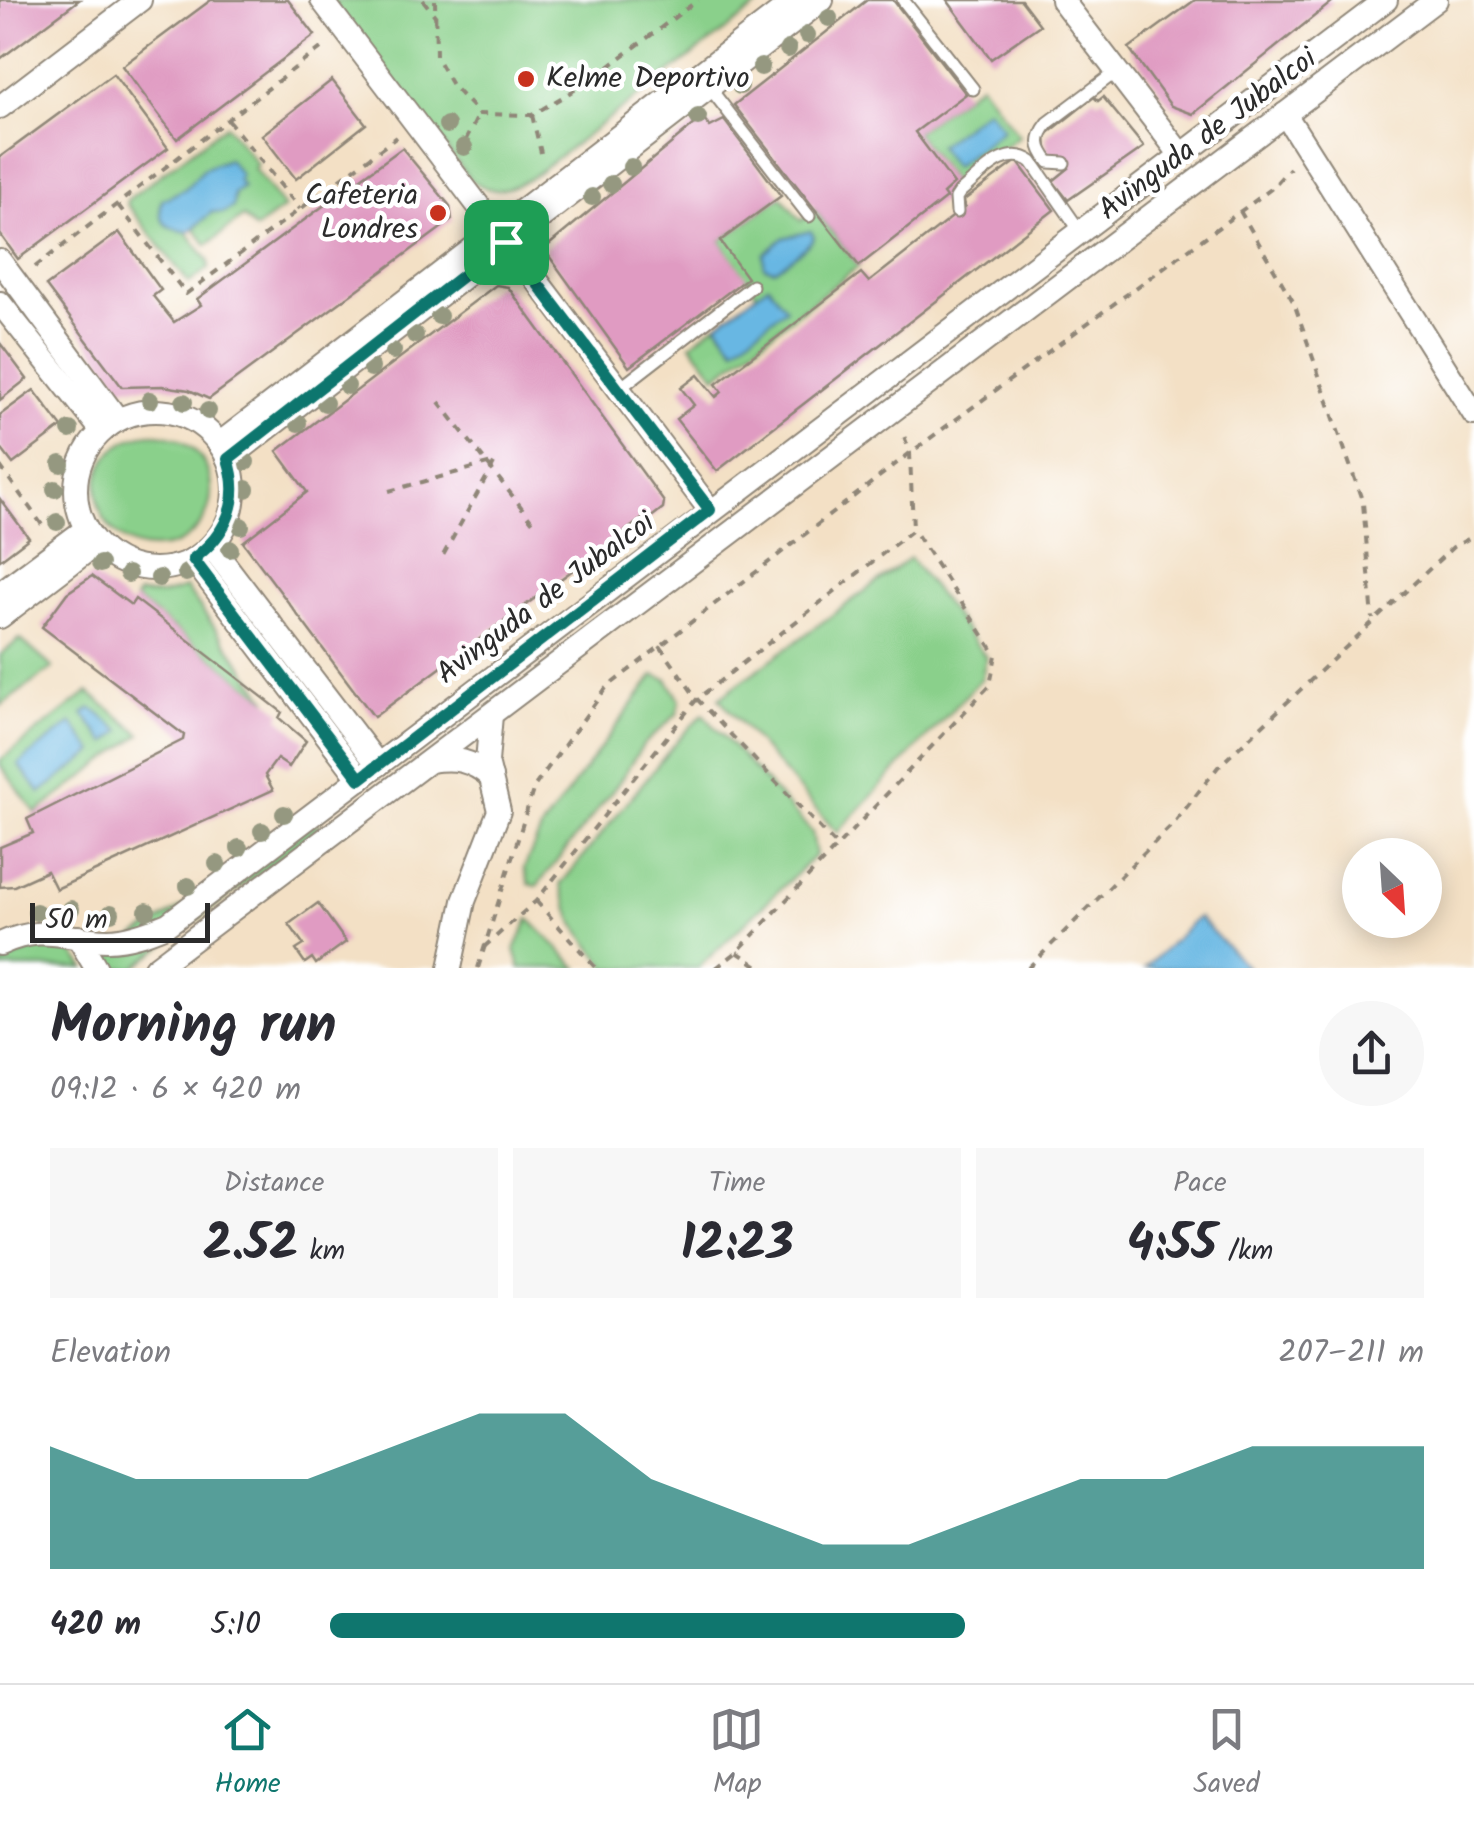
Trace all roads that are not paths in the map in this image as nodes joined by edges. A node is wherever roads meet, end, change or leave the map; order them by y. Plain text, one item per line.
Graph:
1 (140, 0) edge
2 (322, 0) edge
3 (796, 0) edge
4 (822, 0) edge
5 (903, 0) edge
6 (1062, 0) edge
7 (1386, 0) edge
8 (1436, 0) edge
9 (1116, 71) junction
10 (709, 87) junction
11 (973, 89) dead end
12 (0, 106) edge
13 (1285, 114) junction
14 (1181, 155) junction
15 (1064, 163) dead end
16 (957, 212) dead end
17 (808, 216) dead end
18 (1080, 232) junction
19 (501, 235) junction
20 (0, 260) edge
21 (752, 286) dead end
22 (0, 303) edge
23 (619, 389) junction
24 (1474, 414) edge
25 (110, 426) junction
26 (223, 452) junction
27 (710, 510) junction
28 (91, 536) junction
29 (202, 553) junction
30 (0, 593) edge
31 (0, 617) edge
32 (491, 715) junction
33 (430, 761) junction
34 (369, 772) junction
35 (491, 776) junction
36 (78, 937) junction
37 (0, 944) edge
38 (96, 968) edge
39 (155, 968) edge
40 (450, 968) edge

1 - 12 street
2 - 19 street
3 - 19 street
4 - 10 street
5 - 11 lane
6 - 9 street
7 - 14 street, Avinguda de Jubalcoi
8 - 13 street, Avinguda de Jubalcoi
9 - 14 street
9 - 15 lane
10 - 17 lane
10 - 19 street
13 - 24 street
13 - 32 street, Avinguda de Jubalcoi
14 - 18 street, Avinguda de Jubalcoi
16 - 18 lane
18 - 27 street, Avinguda de Jubalcoi
19 - 23 street
19 - 26 street
20 - 25 street
21 - 23 lane
22 - 25 street
23 - 27 street
25 - 26 street
25 - 28 street
26 - 29 street
27 - 34 street, Avinguda de Jubalcoi
28 - 29 street
28 - 30 street
28 - 31 street
29 - 34 street
32 - 33 street, Avinguda de Jubalcoi
32 - 35 street
33 - 35 street
33 - 39 street, Avinguda de Jubalcoi
34 - 36 street, Avinguda de Jubalcoi
35 - 40 street
36 - 37 street, Avinguda de Jubalcoi
36 - 38 street

